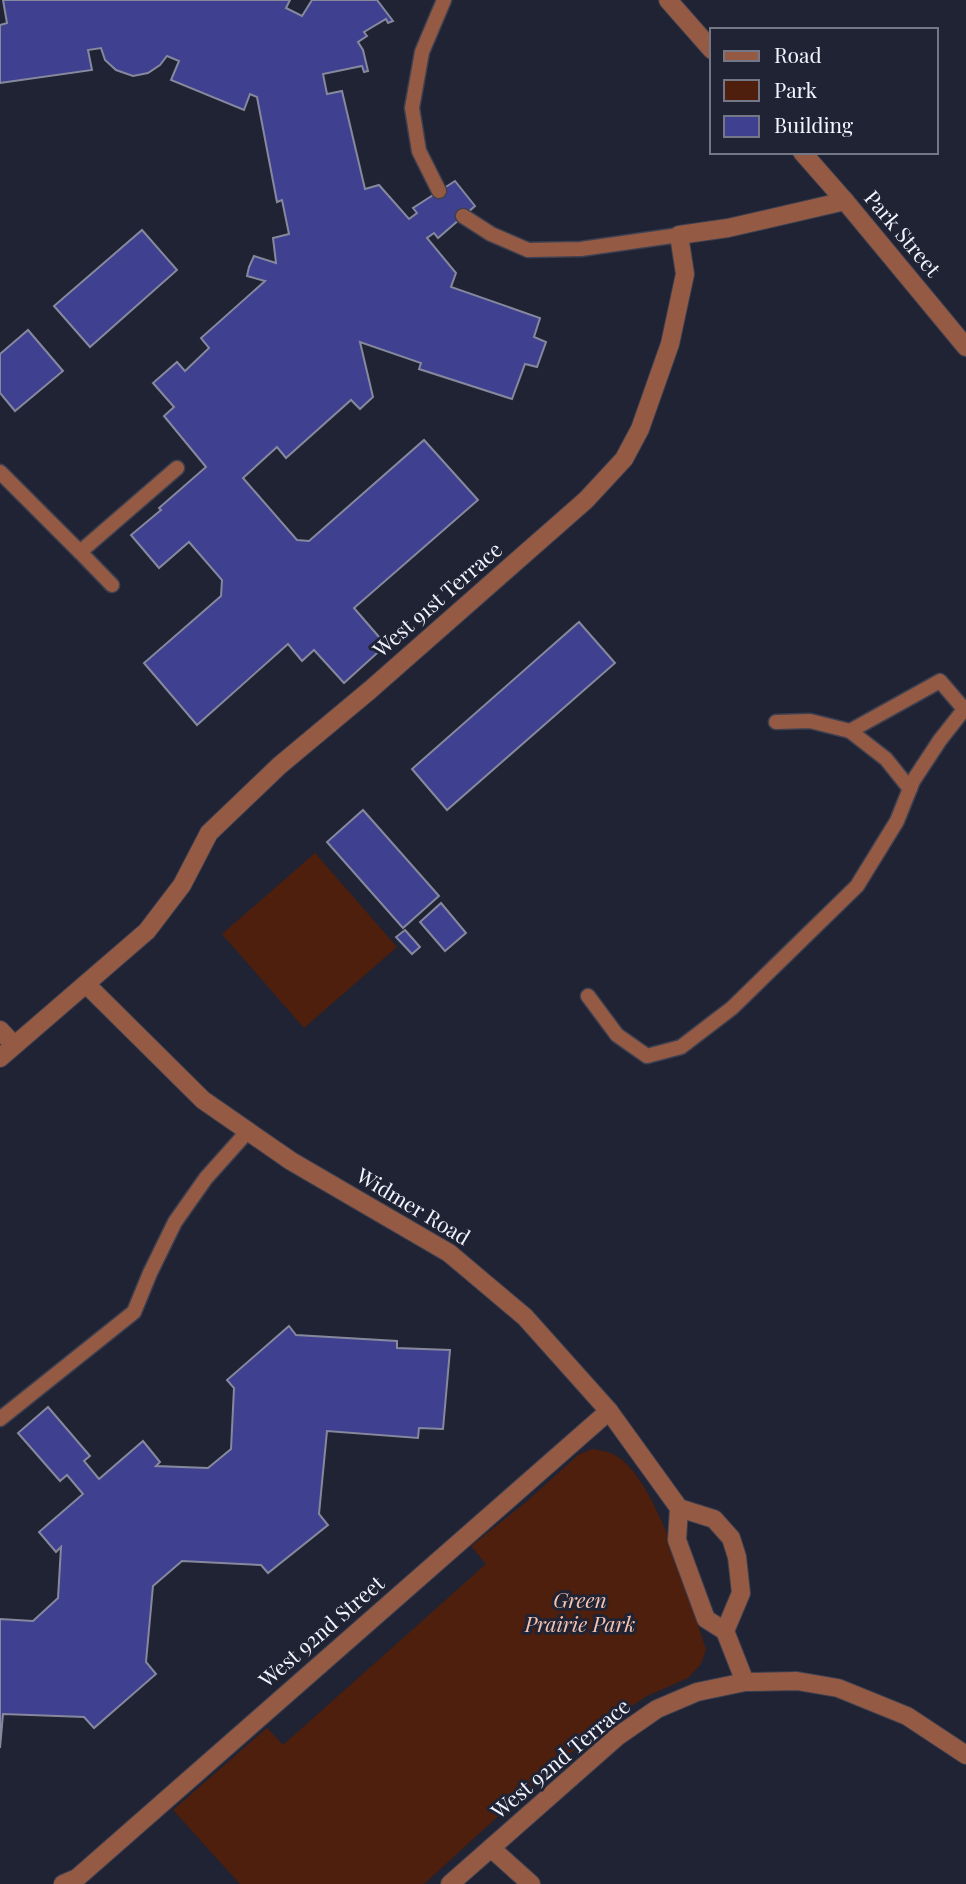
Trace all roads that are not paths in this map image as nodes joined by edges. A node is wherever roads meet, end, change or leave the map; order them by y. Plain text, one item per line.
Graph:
1 (444, 0) edge
2 (668, 0) edge
3 (710, 48) edge
4 (804, 154) edge
5 (439, 191) dead end
6 (845, 201) junction
7 (463, 216) dead end
8 (680, 235) junction
9 (966, 347) edge
10 (177, 468) dead end
11 (0, 472) edge
12 (80, 552) junction
13 (112, 585) dead end
14 (965, 708) edge
15 (776, 722) dead end
16 (850, 731) junction
17 (910, 789) junction
18 (86, 984) junction
19 (588, 996) dead end
20 (0, 1030) edge
21 (14, 1045) junction
22 (0, 1058) edge
23 (248, 1131) junction
24 (609, 1411) junction
25 (0, 1419) edge
26 (679, 1508) junction
27 (724, 1631) junction
28 (745, 1682) junction
29 (966, 1755) edge
30 (491, 1848) junction
31 (63, 1884) edge
32 (450, 1884) edge
33 (531, 1884) edge

1 - 5 lane
2 - 3 street
4 - 6 street, Park Street
6 - 8 street
6 - 9 street, Park Street
7 - 8 lane
8 - 18 street, West 91st Terrace
10 - 12 lane
11 - 12 lane
12 - 13 lane
14 - 16 lane
14 - 17 lane
15 - 16 lane
16 - 17 lane
17 - 19 lane
18 - 21 street, West 91st Terrace
18 - 23 street, Widmer Road
20 - 21 street
21 - 22 street, West 91st Terrace
23 - 24 street, Widmer Road
23 - 25 lane
24 - 26 street, Widmer Road
24 - 31 street, West 92nd Street
26 - 27 street
26 - 27 street
27 - 28 street
28 - 29 street, West 92nd Terrace
28 - 30 street, West 92nd Terrace
30 - 32 street, West 92nd Terrace
30 - 33 street

